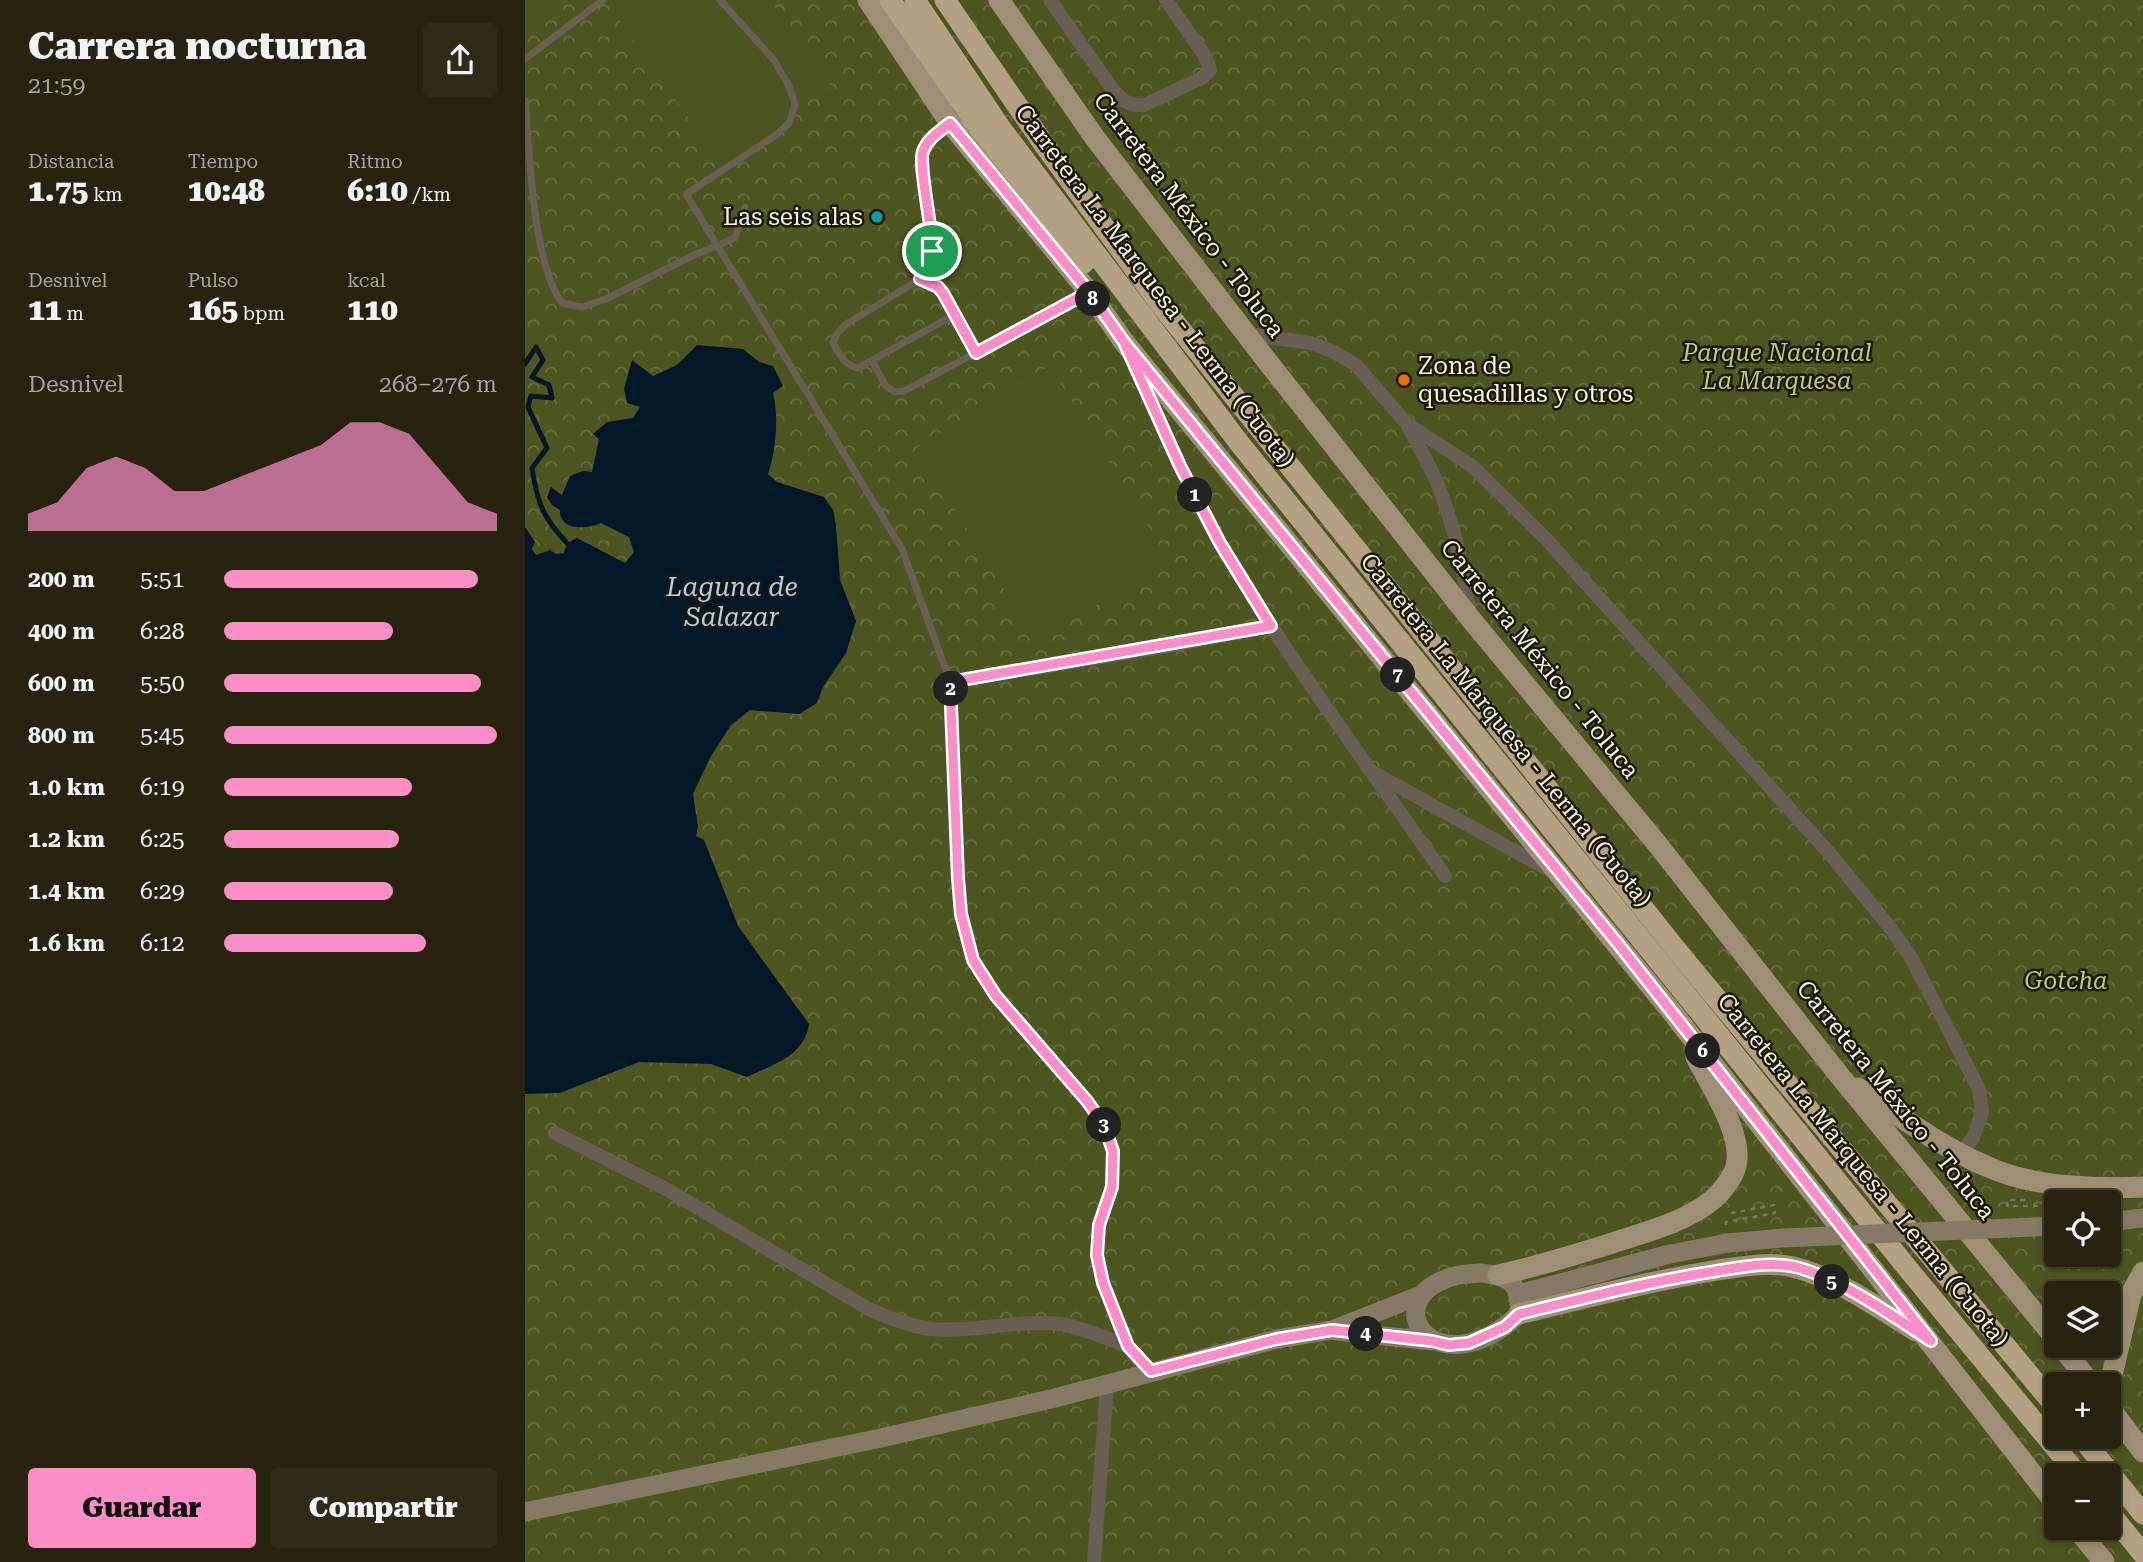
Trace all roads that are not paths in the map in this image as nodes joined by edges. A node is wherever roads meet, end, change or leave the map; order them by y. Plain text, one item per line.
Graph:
1 (603, 0) edge
2 (720, 0) edge
3 (868, 0) edge
4 (890, 0) edge
5 (915, 0) edge
6 (945, 0) edge
7 (999, 0) edge
8 (1050, 0) edge
9 (1166, 0) edge
10 (525, 59) edge
11 (525, 100) edge
12 (950, 123) junction
13 (745, 207) dead end
14 (716, 246) junction
15 (920, 279) junction
16 (1089, 292) junction
17 (954, 315) junction
18 (1246, 334) junction
19 (1124, 342) junction
20 (976, 353) junction
21 (872, 362) junction
22 (1406, 423) junction
23 (1240, 444) junction
24 (1470, 618) junction
25 (1271, 626) junction
26 (950, 682) junction
27 (1372, 772) junction
28 (1444, 876) dead end
29 (1565, 879) junction
30 (1672, 1012) junction
31 (1839, 1075) junction
32 (555, 1133) dead end
33 (1961, 1154) junction
34 (2143, 1187) edge
35 (2143, 1218) edge
36 (2121, 1221) edge
37 (2044, 1227) edge
38 (2143, 1272) edge
39 (1498, 1275) junction
40 (1421, 1295) junction
41 (1519, 1304) junction
42 (2044, 1324) edge
43 (1332, 1330) junction
44 (1432, 1341) junction
45 (1931, 1341) junction
46 (1128, 1346) junction
47 (2070, 1358) edge
48 (1151, 1371) junction
49 (2082, 1372) edge
50 (2113, 1372) edge
51 (1107, 1384) junction
52 (2044, 1394) edge
53 (2121, 1423) edge
54 (2091, 1449) edge
55 (2143, 1452) edge
56 (2068, 1463) edge
57 (2044, 1488) edge
58 (525, 1512) edge
59 (2143, 1514) edge
60 (2121, 1527) edge
61 (2086, 1540) edge
62 (2143, 1554) edge
63 (1094, 1562) edge
64 (2104, 1562) edge

1 - 10 lane
2 - 14 lane
3 - 12 main road
4 - 23 highway
5 - 23 highway, Carretera La Marquesa - Lerma (Cuota)
6 - 52 highway, Carretera La Marquesa - Lerma (Cuota)
7 - 18 main road, Carretera México - Toluca
8 - 9 street
11 - 14 lane
12 - 15 lane
12 - 16 main road
13 - 14 lane
14 - 26 lane
15 - 17 lane
15 - 21 lane
16 - 19 main road
16 - 20 lane
17 - 20 lane
17 - 21 lane
18 - 22 street
18 - 24 main road, Carretera México - Toluca
19 - 25 street
19 - 29 main road
20 - 21 lane
22 - 24 street
22 - 33 street
23 - 56 highway, Carretera La Marquesa - Lerma (Cuota)
24 - 31 main road, Carretera México - Toluca
25 - 26 street
25 - 27 street
26 - 46 street
27 - 28 street
27 - 29 street
29 - 30 main road
30 - 39 main road
30 - 45 main road
31 - 33 main road
31 - 42 main road, Carretera México - Toluca
32 - 46 street
33 - 34 main road
35 - 36 main road
37 - 41 main road, bridge
38 - 50 main road
39 - 40 main road
39 - 41 main road
40 - 43 main road
40 - 44 main road
41 - 44 main road
41 - 45 main road
43 - 44 main road
43 - 48 main road
45 - 57 main road
46 - 48 street
47 - 49 main road
48 - 51 main road
51 - 58 main road
51 - 63 street
53 - 55 main road
54 - 59 highway
60 - 62 highway
61 - 64 main road

